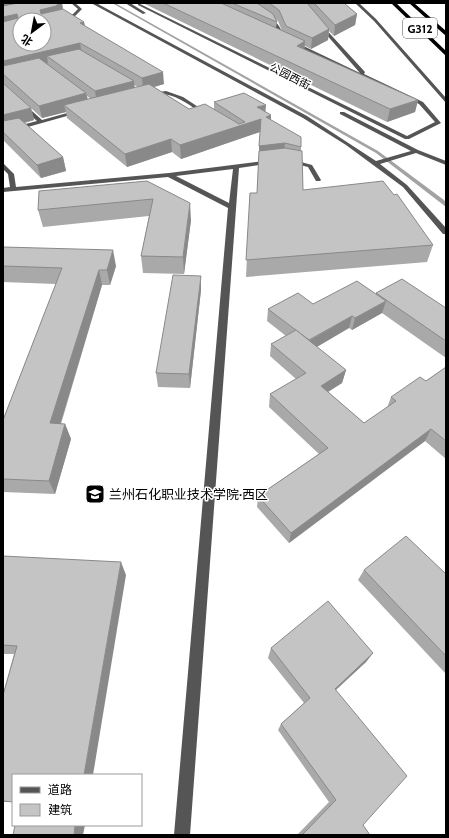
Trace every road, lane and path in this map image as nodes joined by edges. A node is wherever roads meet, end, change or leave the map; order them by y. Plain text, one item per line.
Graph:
1 (72, 3) edge
2 (93, 3) edge
3 (145, 3) edge
4 (247, 3) edge
5 (357, 3) edge
6 (393, 3) edge
7 (411, 3) edge
8 (129, 4) edge
9 (139, 4) junction
10 (52, 20) edge
11 (315, 20) edge
12 (446, 34) edge
13 (275, 35) edge
14 (282, 38) junction
15 (446, 54) edge
16 (365, 76) junction
17 (3, 87) edge
18 (290, 87) dead end
19 (143, 94) edge
20 (446, 101) edge
21 (82, 111) edge
22 (339, 112) dead end
23 (213, 119) edge
24 (41, 122) junction
25 (3, 132) edge
26 (416, 151) junction
27 (376, 163) junction
28 (446, 163) edge
29 (3, 165) edge
30 (236, 166) junction
31 (169, 175) junction
32 (318, 180) dead end
33 (8, 189) edge
34 (232, 207) junction
35 (446, 232) edge
36 (182, 835) edge

1 - 10 street
2 - 27 street
3 - 9 street
4 - 14 street
5 - 20 street
6 - 15 highway, G312
7 - 12 highway, G312
8 - 9 street
8 - 18 street, 公园西街
9 - 16 street
11 - 16 street
13 - 14 street
14 - 16 street
17 - 24 street
19 - 23 street
21 - 24 street
22 - 26 street
24 - 25 street
26 - 27 street
26 - 28 street
27 - 35 street
29 - 33 street
30 - 31 street
30 - 32 street
30 - 34 street
31 - 33 street
31 - 34 street
34 - 36 street

